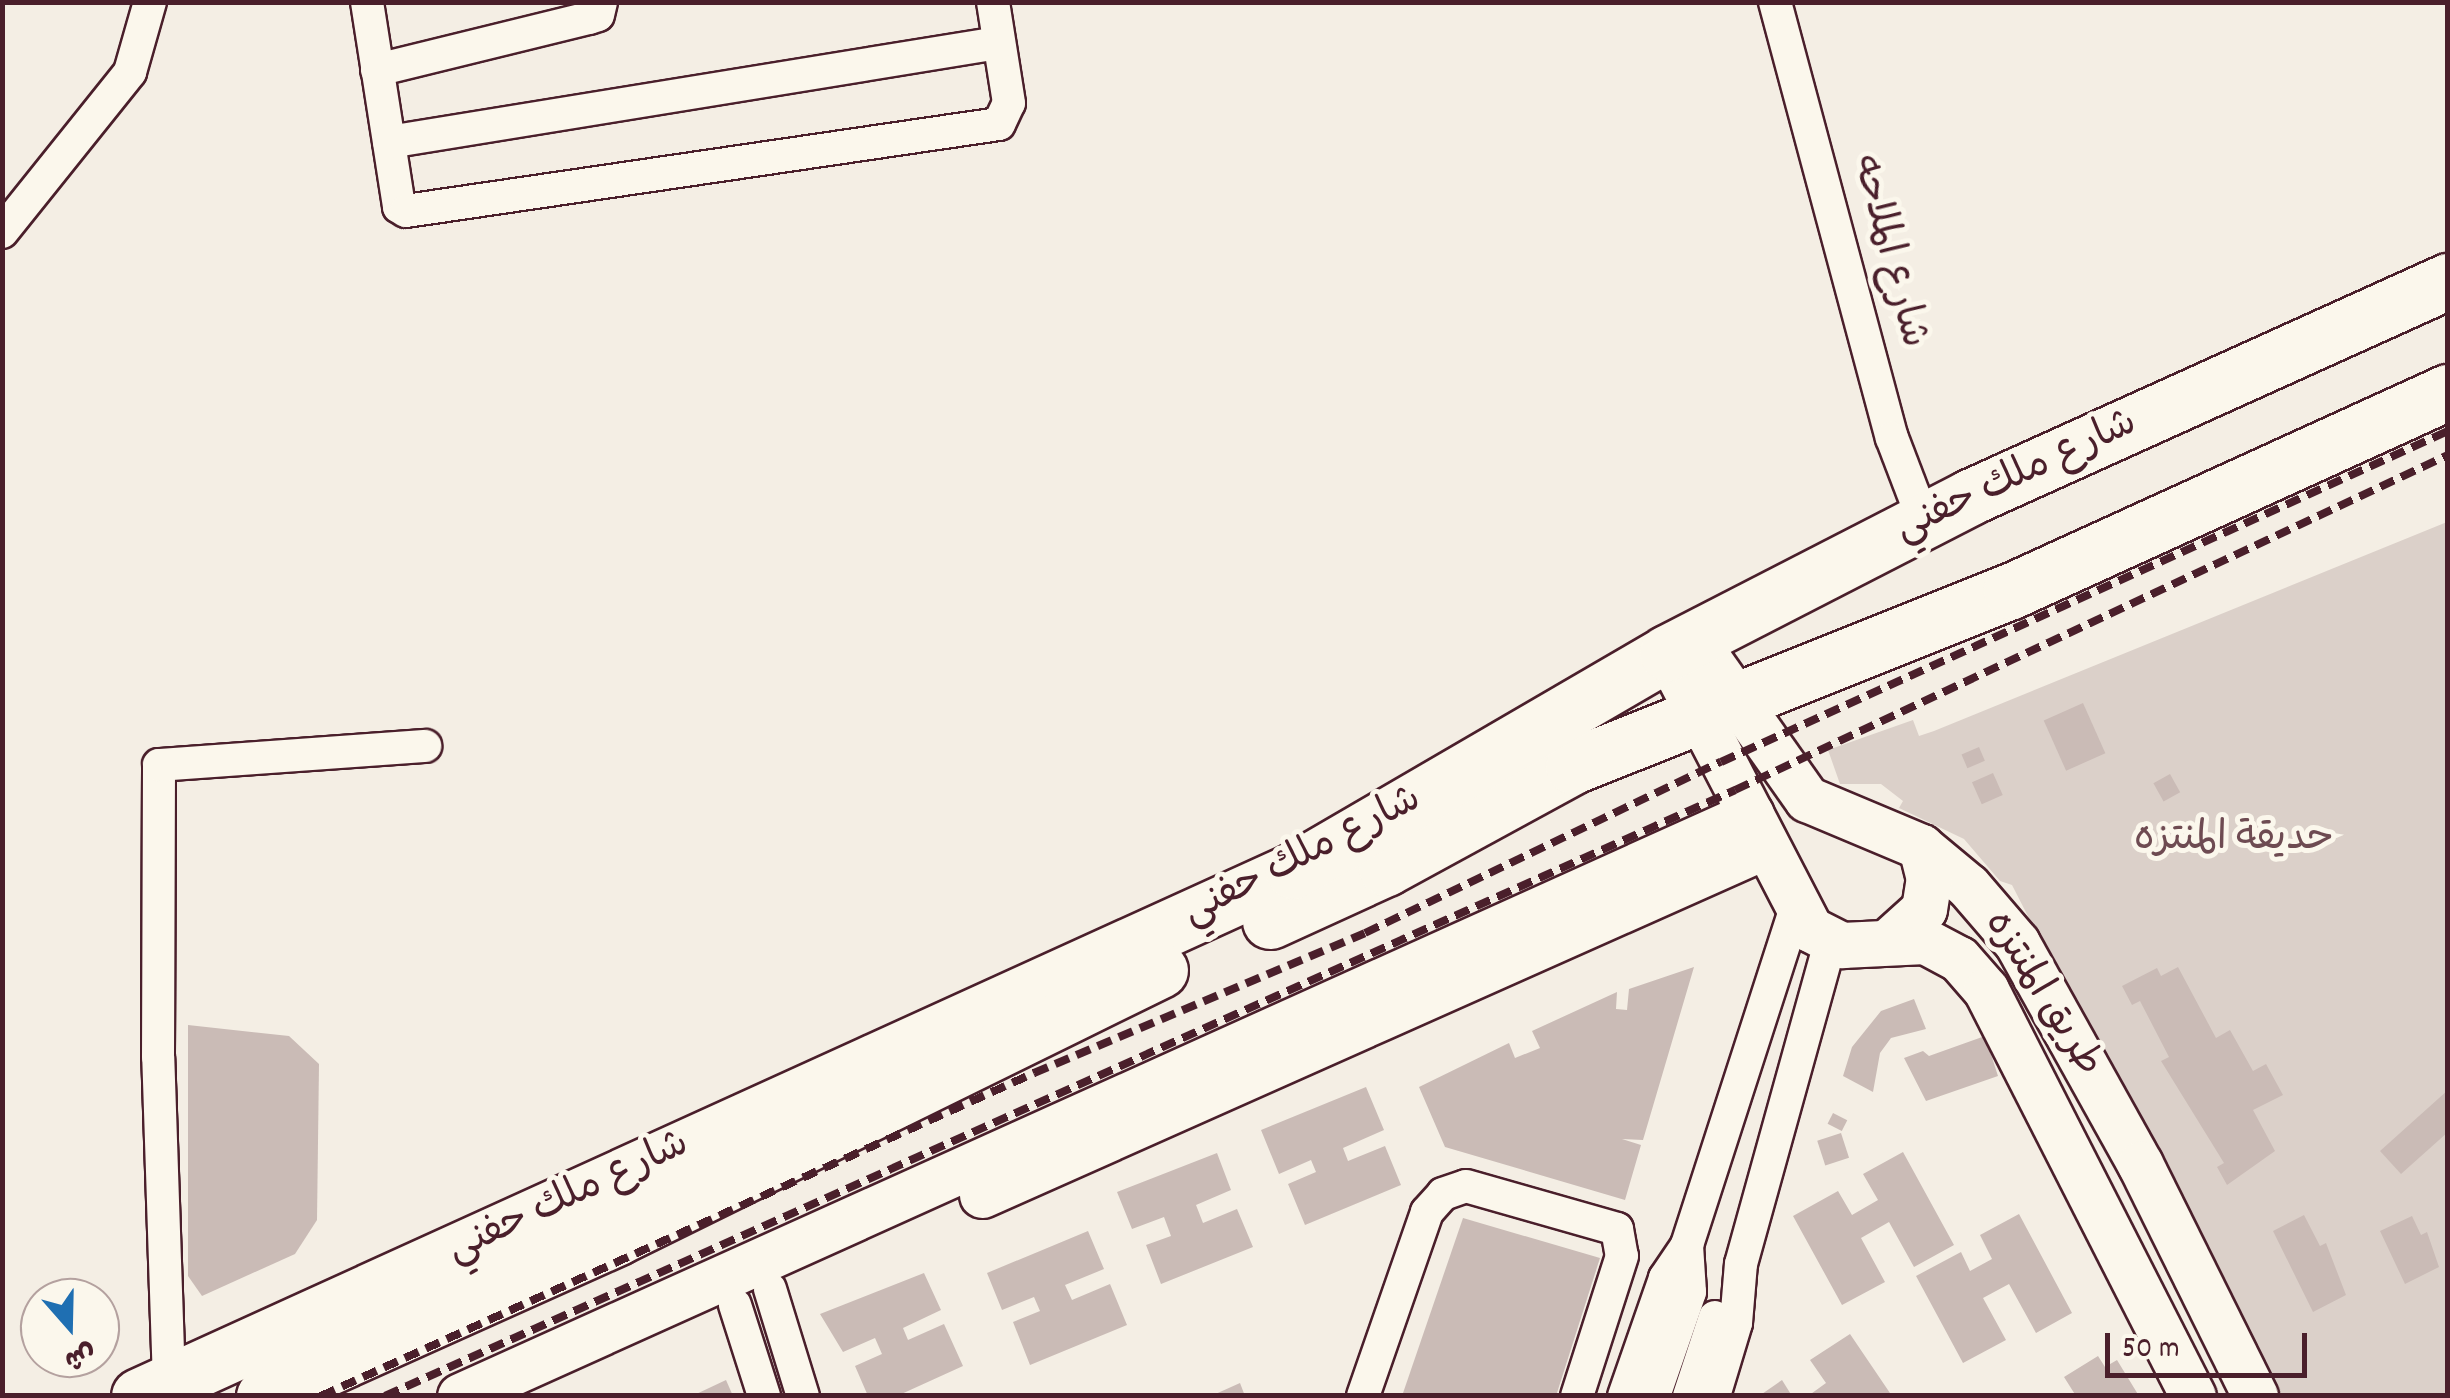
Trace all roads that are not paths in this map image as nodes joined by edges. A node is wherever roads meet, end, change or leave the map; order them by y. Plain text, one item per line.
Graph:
1 (150, 2) edge
2 (367, 2) edge
3 (600, 2) edge
4 (993, 2) edge
5 (1775, 2) edge
6 (998, 43) junction
7 (377, 70) junction
8 (389, 142) junction
9 (2, 232) edge
10 (2448, 281) edge
11 (2448, 392) edge
12 (1924, 522) junction
13 (1680, 646) junction
14 (1716, 709) junction
15 (425, 746) dead end
16 (1758, 830) junction
17 (1921, 846) junction
18 (1796, 910) junction
19 (1892, 938) junction
20 (1830, 942) junction
21 (2017, 942) junction
22 (1973, 974) junction
23 (1099, 977) junction
24 (1687, 1245) junction
25 (1741, 1264) junction
26 (752, 1297) junction
27 (154, 1389) edge
28 (264, 1396) edge
29 (460, 1396) edge
30 (533, 1396) edge
31 (764, 1396) edge
32 (803, 1396) edge
33 (1362, 1396) edge
34 (1577, 1396) edge
35 (1624, 1396) edge
36 (1654, 1396) edge
37 (1689, 1396) edge
38 (1714, 1396) edge
39 (2192, 1396) edge
40 (2255, 1396) edge

1 - 9 street
2 - 7 street
3 - 7 street
4 - 6 street
5 - 12 street, شارع الملاحه
6 - 8 street
6 - 8 street
7 - 8 street
10 - 12 highway, شارع ملك حفني
11 - 14 highway, شارع ملك حفني
12 - 13 highway, شارع ملك حفني
13 - 14 street, طريق المنتزه
13 - 23 highway, شارع ملك حفني
14 - 16 street, طريق المنتزه
14 - 17 street, طريق المنتزه
14 - 23 highway, شارع ملك حفني
15 - 27 street
16 - 18 street, طريق المنتزه
16 - 26 street
16 - 29 street
17 - 19 street
17 - 21 street, طريق المنتزه
18 - 20 street, طريق المنتزه
18 - 24 street
19 - 20 street, طريق المنتزه
19 - 22 street, طريق المنتزه
20 - 25 street
21 - 22 street
21 - 40 street, طريق المنتزه
22 - 39 street, طريق المنتزه
23 - 27 highway, شارع ملك حفني
23 - 28 highway, شارع ملك حفني
24 - 35 street
24 - 36 street
25 - 37 street
25 - 38 street
26 - 30 street
26 - 31 street
26 - 32 street
33 - 34 street

